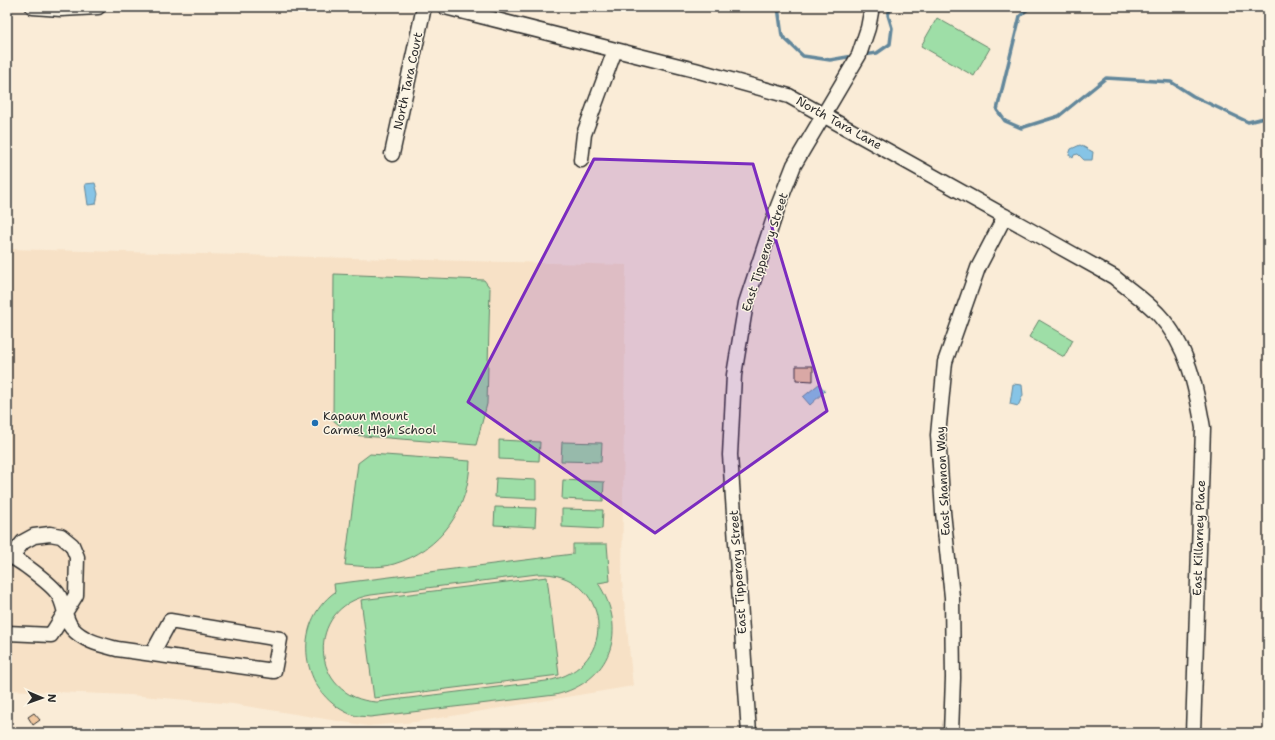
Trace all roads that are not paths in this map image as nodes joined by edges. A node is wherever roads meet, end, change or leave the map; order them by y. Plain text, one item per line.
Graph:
1 (33, 7) edge
2 (98, 7) edge
3 (424, 7) edge
4 (445, 7) edge
5 (872, 7) edge
6 (615, 50) junction
7 (824, 114) junction
8 (392, 154) dead end
9 (581, 160) dead end
10 (1005, 216) junction
11 (1181, 346) joint
12 (9, 556) edge
13 (65, 613) junction
14 (7, 633) edge
15 (152, 654) junction
16 (749, 733) edge
17 (951, 733) edge
18 (1193, 733) edge

1 - 2 street
3 - 8 street, North Tara Court
4 - 6 street, North Tara Lane
5 - 7 street, East Tipperary Street
6 - 7 street, North Tara Lane
6 - 9 street
7 - 10 street, North Tara Lane
7 - 16 street, East Tipperary Street
10 - 11 street, North Tara Lane
10 - 17 street, East Shannon Way
11 - 18 street, East Killarney Place
12 - 13 street
12 - 13 street
13 - 14 street
13 - 15 street
15 - 15 street

